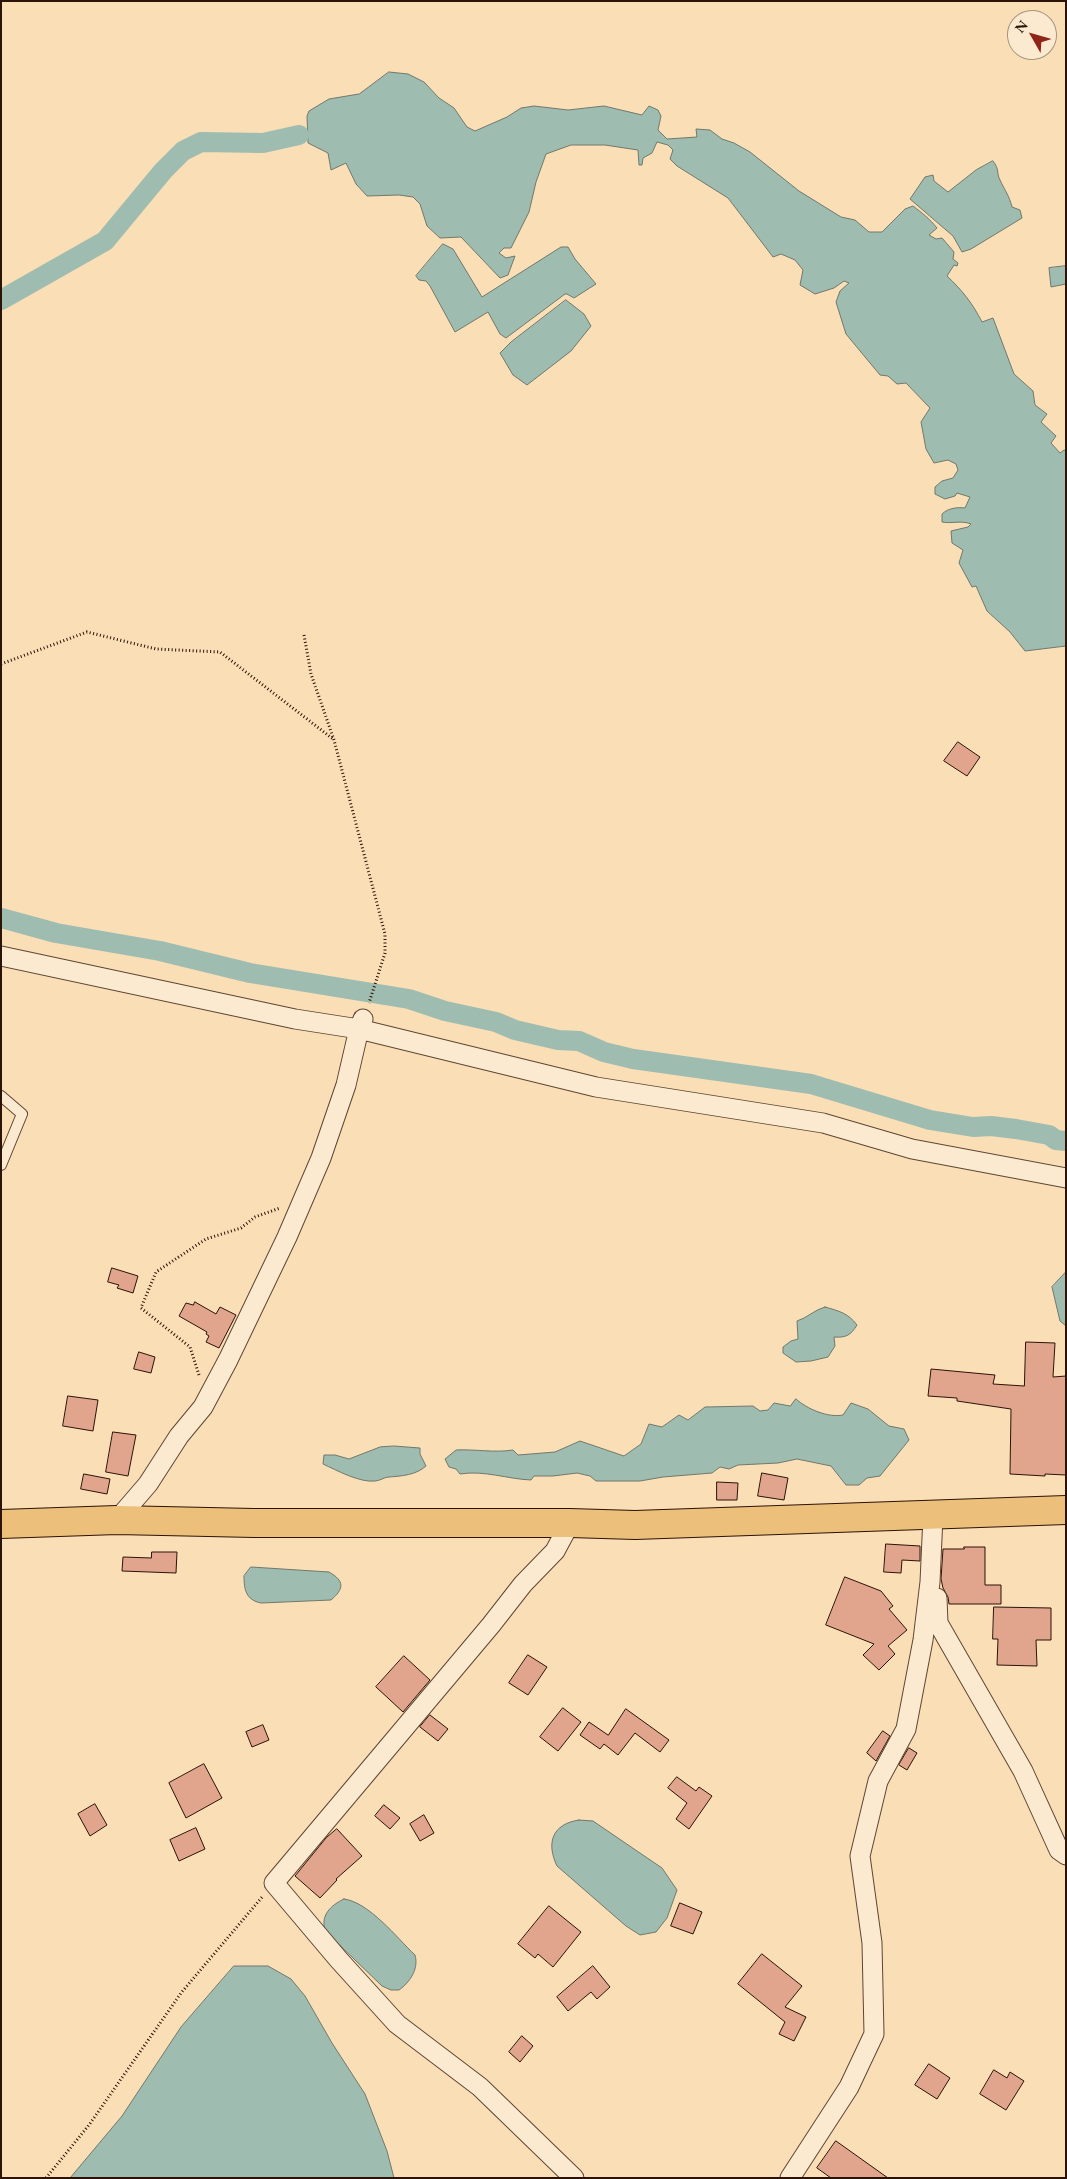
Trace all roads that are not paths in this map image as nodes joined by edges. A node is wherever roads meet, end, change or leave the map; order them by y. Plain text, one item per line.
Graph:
1 (1, 956) edge
2 (361, 1023) junction
3 (1, 1096) edge
4 (1, 1165) edge
5 (1066, 1178) edge
6 (1066, 1510) edge
7 (933, 1516) junction
8 (117, 1520) junction
9 (570, 1523) junction
10 (1, 1524) edge
11 (1066, 1855) edge
12 (574, 2178) edge
13 (790, 2178) edge

1 - 2 street
2 - 5 street
2 - 8 street
3 - 4 lane
6 - 7 highway
7 - 9 highway
7 - 11 street
7 - 13 street
8 - 9 highway
8 - 10 highway
9 - 12 street

